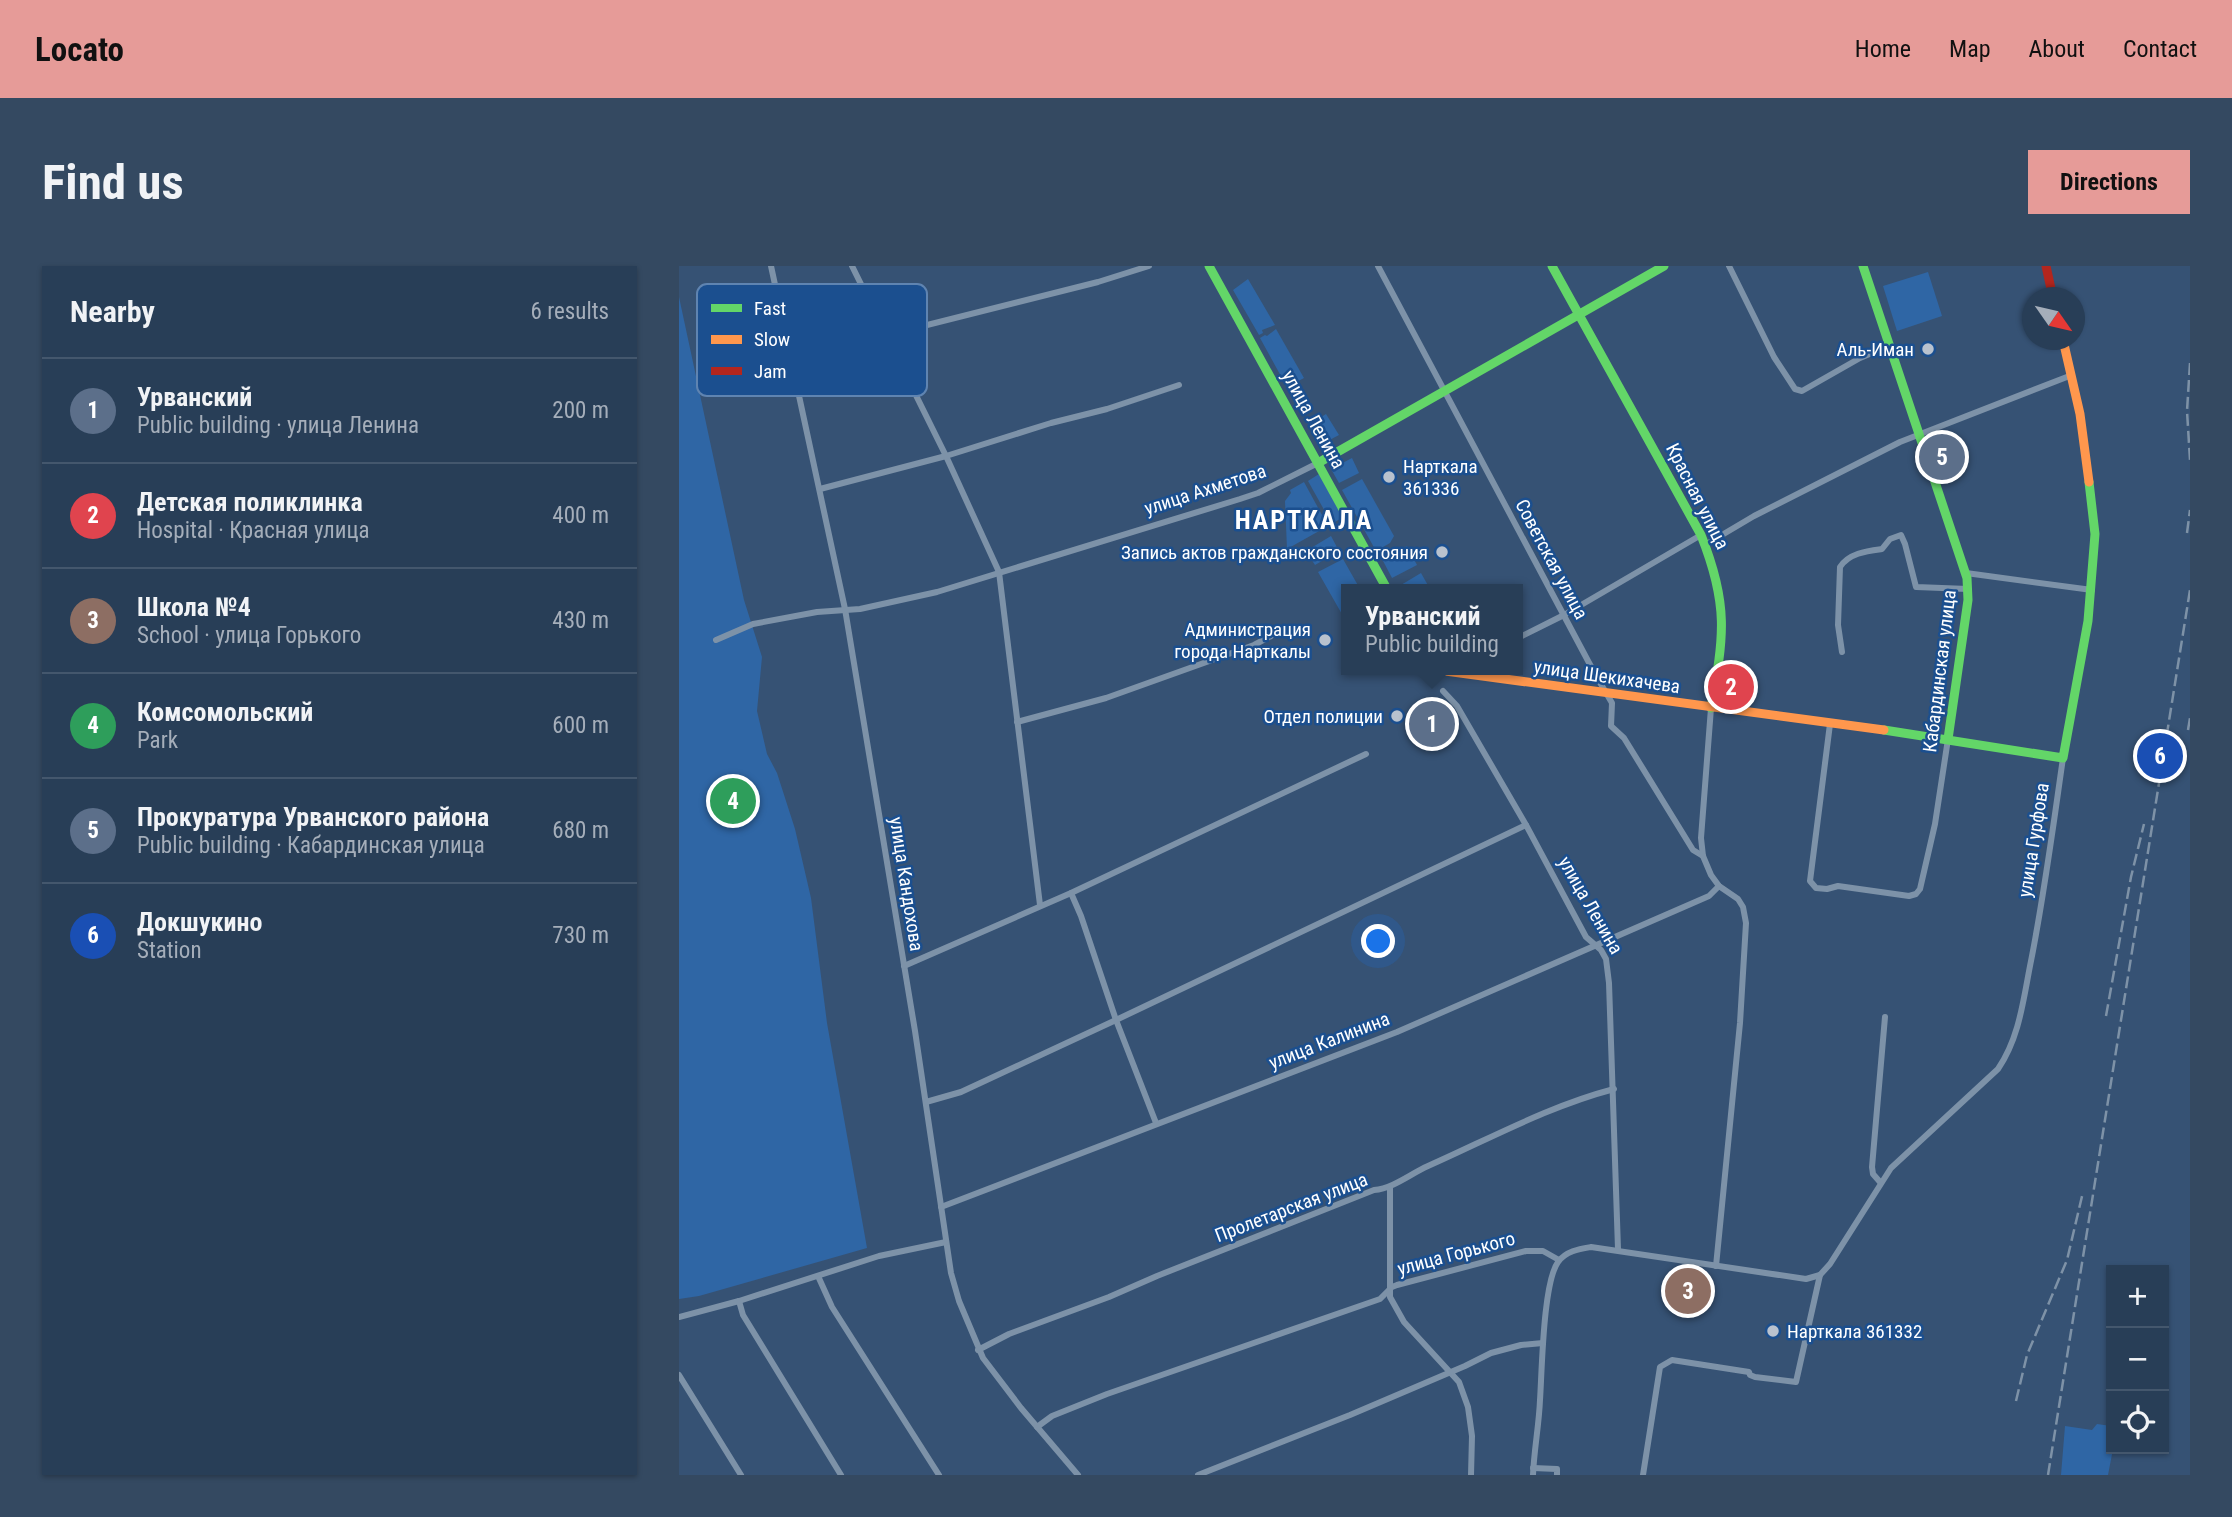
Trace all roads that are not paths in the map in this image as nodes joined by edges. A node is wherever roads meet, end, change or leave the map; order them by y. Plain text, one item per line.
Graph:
1 (771, 266) edge
2 (852, 266) edge
3 (1149, 266) edge
4 (1209, 266) edge
5 (1378, 266) edge
6 (1552, 266) edge
7 (1664, 266) edge
8 (1729, 266) edge
9 (1863, 266) edge
10 (2046, 266) edge
11 (775, 284) edge
12 (861, 284) edge
13 (2051, 287) edge
14 (1580, 314) junction
15 (927, 327) edge
16 (1891, 345) junction
17 (2066, 350) edge
18 (2072, 375) junction
19 (1179, 385) dead end
20 (1445, 392) junction
21 (800, 396) edge
22 (916, 396) edge
23 (1919, 434) junction
24 (946, 456) junction
25 (1318, 463) junction
26 (820, 489) junction
27 (1701, 535) junction
28 (1705, 545) junction
29 (999, 572) junction
30 (1966, 573) junction
31 (1384, 584) edge
32 (1968, 589) junction
33 (2092, 590) junction
34 (845, 609) junction
35 (1564, 615) junction
36 (1271, 636) dead end
37 (1523, 636) edge
38 (716, 640) dead end
39 (1842, 652) dead end
40 (1475, 675) edge
41 (1443, 691) dead end
42 (1606, 693) junction
43 (1711, 708) junction
44 (1017, 722) junction
45 (1830, 724) junction
46 (1948, 740) junction
47 (1366, 754) dead end
48 (2063, 758) junction
49 (1526, 825) junction
50 (1703, 856) junction
51 (1720, 886) junction
52 (1071, 892) junction
53 (1040, 905) junction
54 (1596, 945) junction
55 (904, 966) junction
56 (1885, 1017) dead end
57 (1116, 1020) junction
58 (1614, 1089) junction
59 (926, 1102) junction
60 (1156, 1123) junction
61 (1880, 1182) junction
62 (1390, 1187) junction
63 (941, 1207) junction
64 (946, 1242) junction
65 (1618, 1249) junction
66 (1559, 1260) junction
67 (1716, 1266) junction
68 (1820, 1275) junction
69 (818, 1276) junction
70 (1388, 1290) junction
71 (739, 1301) junction
72 (679, 1317) edge
73 (1543, 1343) junction
74 (978, 1350) junction
75 (1452, 1372) junction
76 (679, 1375) edge
77 (1037, 1427) junction
78 (1533, 1471) edge
79 (741, 1475) edge
80 (841, 1475) edge
81 (939, 1475) edge
82 (1078, 1475) edge
83 (1198, 1475) edge
84 (1471, 1475) edge
85 (1557, 1475) edge
86 (1643, 1475) edge

1 - 11 street, улица Кандохова
2 - 12 street
3 - 15 street
4 - 25 street, улица Ленина
5 - 20 street, Советская улица
6 - 14 street, Красная улица
7 - 14 street, улица Ахметова
8 - 16 street
9 - 16 street, Кабардинская улица
10 - 13 street
14 - 20 street, улица Ахметова
14 - 27 street, Красная улица
16 - 23 street, Кабардинская улица
17 - 18 street, улица Гурфова
18 - 23 street
18 - 33 street, улица Гурфова
19 - 24 street
20 - 25 street, улица Ахметова
20 - 35 street, Советская улица
21 - 26 street, улица Кандохова
22 - 24 street
23 - 28 street
23 - 30 street, Кабардинская улица
24 - 26 street
24 - 29 street
25 - 29 street, улица Ахметова
25 - 31 street, улица Ленина
26 - 34 street, улица Кандохова
27 - 28 street, Красная улица
27 - 35 street
28 - 43 street, Красная улица
29 - 34 street, улица Ахметова
29 - 44 street
30 - 32 street, Кабардинская улица
30 - 33 street
32 - 39 street
32 - 46 street, Кабардинская улица
33 - 48 street, улица Гурфова
34 - 38 street, улица Ахметова
34 - 55 street, улица Кандохова
35 - 37 street
35 - 42 street, Советская улица
36 - 44 street
40 - 42 street, улица Шекихачева
41 - 49 street, улица Ленина
42 - 43 street, улица Шекихачева
42 - 50 street, Советская улица
43 - 45 street, улица Шекихачева
43 - 50 street, Красная улица
44 - 53 street
45 - 46 street, улица Шекихачева
45 - 46 street, Кабардинская улица
46 - 48 street, улица Шекихачева
47 - 52 street
48 - 61 street, улица Гурфова
49 - 54 street, улица Ленина
49 - 57 street
50 - 51 street, Красная улица
51 - 54 street, улица Калинина
51 - 67 street, Красная улица
52 - 53 street
52 - 57 street
53 - 55 street
54 - 58 street, улица Ленина
54 - 60 street, улица Калинина
55 - 59 street, улица Кандохова
56 - 61 street
57 - 59 street
57 - 60 street
58 - 62 street, Пролетарская улица
58 - 65 street, улица Ленина
59 - 63 street, улица Кандохова
60 - 63 street, улица Калинина
61 - 68 street, улица Гурфова
62 - 70 street
62 - 74 street, Пролетарская улица
63 - 64 street, улица Кандохова
64 - 69 street
64 - 74 street, улица Кандохова
65 - 66 street
65 - 67 street
66 - 70 street, улица Горького
66 - 73 street
67 - 68 street
68 - 86 street
69 - 71 street
69 - 81 street
70 - 75 street
70 - 77 street, улица Горького
71 - 72 street
71 - 80 street
73 - 75 street
73 - 78 street
74 - 77 street, улица Кандохова
75 - 83 street
75 - 84 street
76 - 79 street
77 - 82 street, улица Кандохова
78 - 85 street

